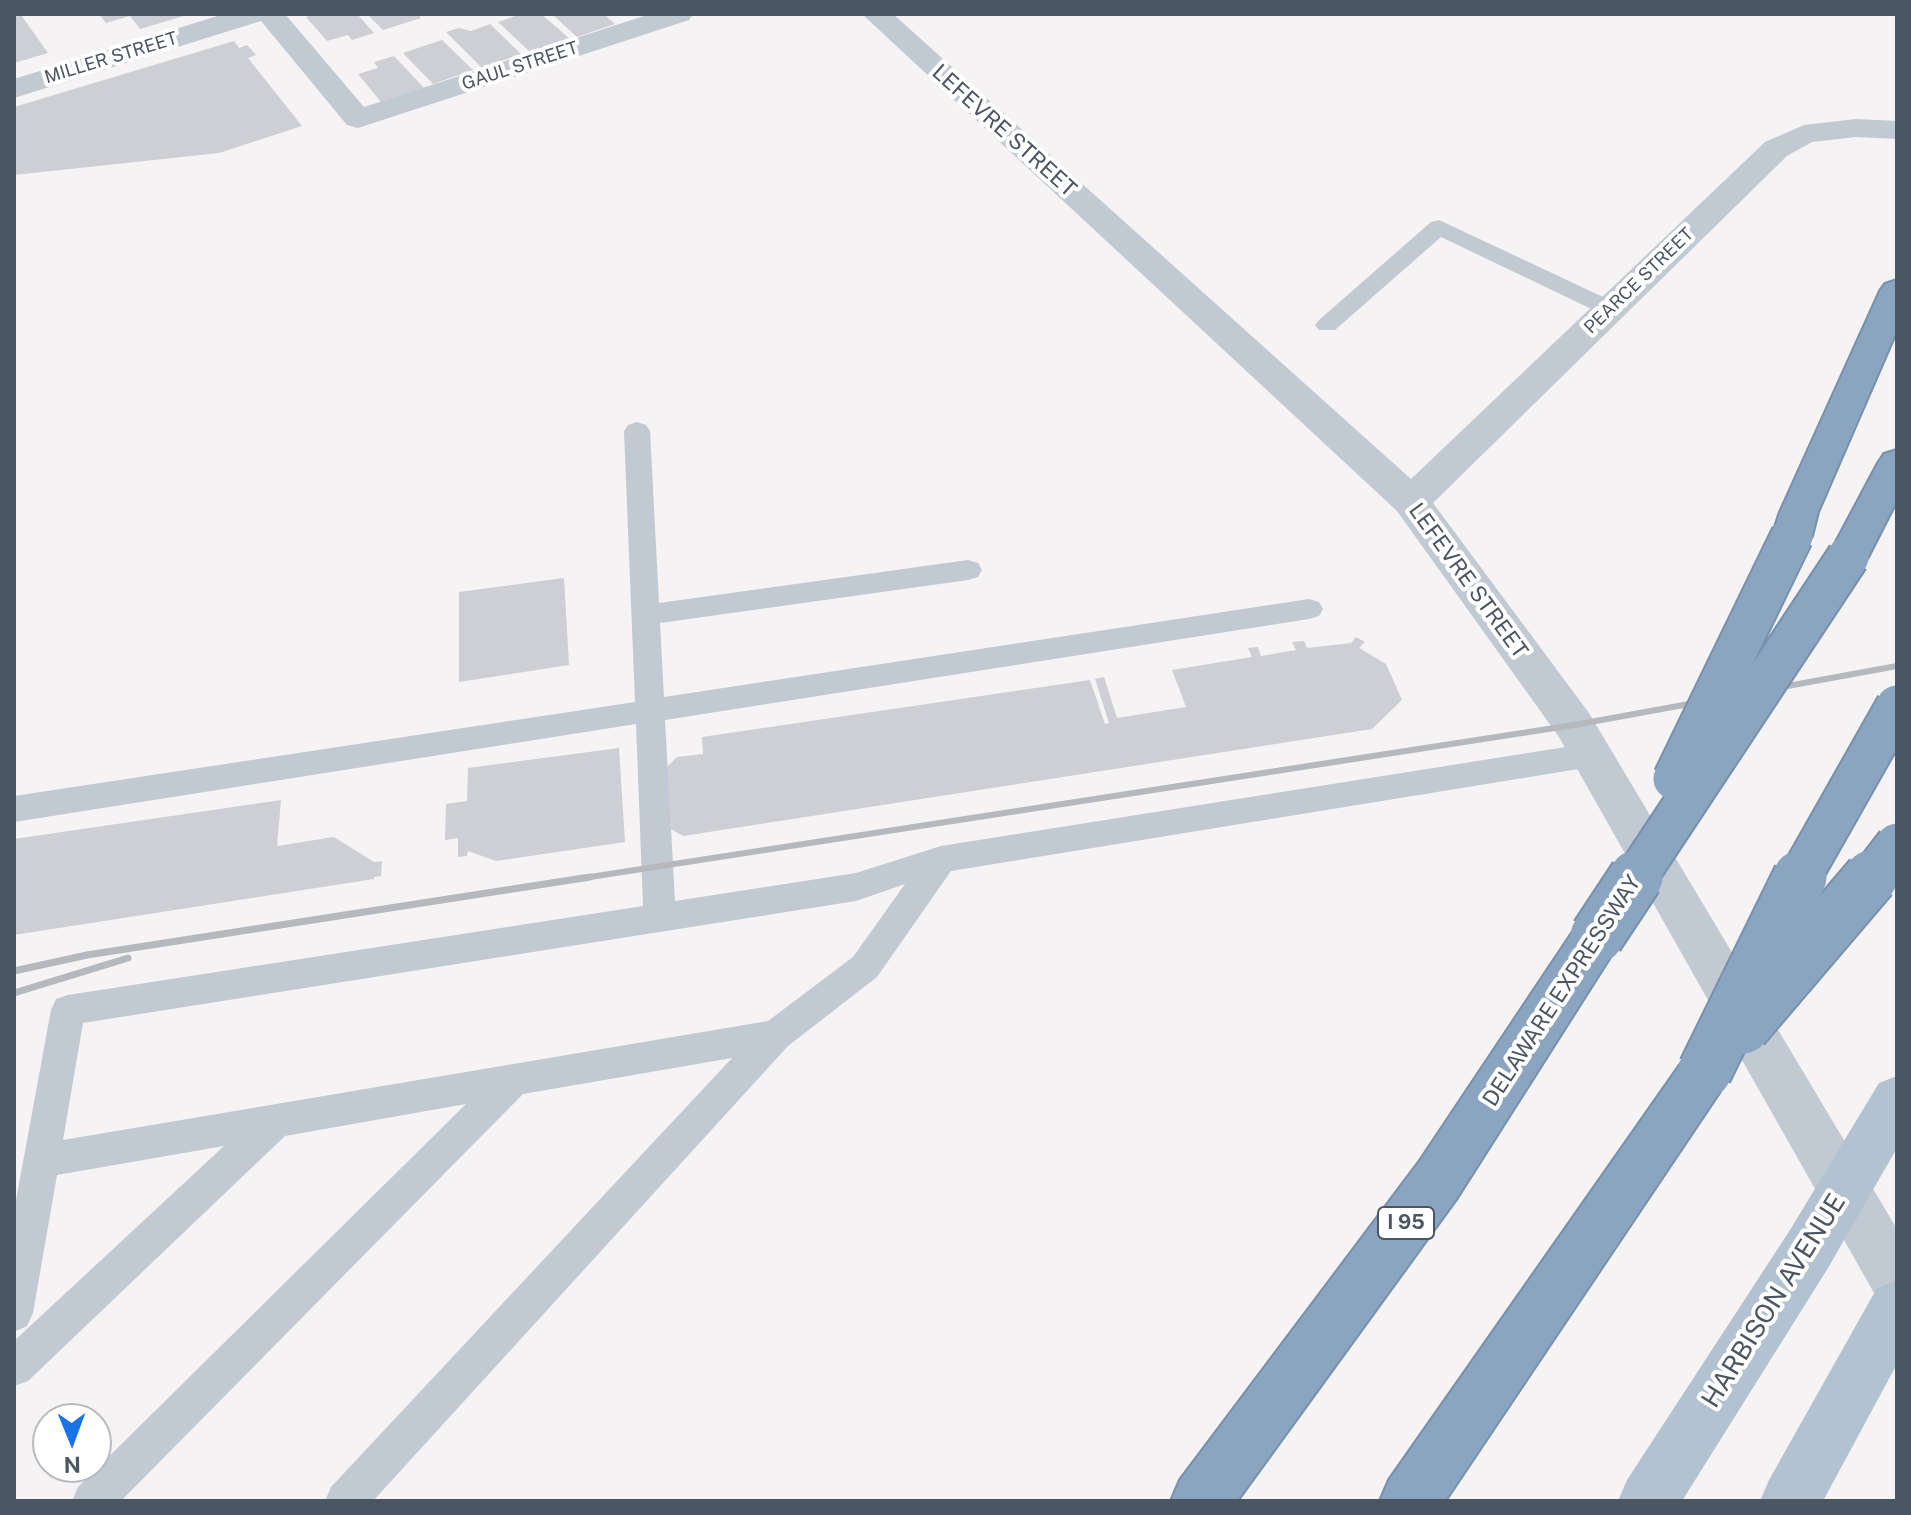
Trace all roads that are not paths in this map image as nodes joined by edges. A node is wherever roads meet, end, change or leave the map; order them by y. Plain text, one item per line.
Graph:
1 (253, 14) edge
2 (270, 14) edge
3 (679, 14) edge
4 (876, 14) edge
5 (14, 89) edge
6 (1897, 130) edge
7 (1897, 291) edge
8 (1610, 309) junction
9 (1327, 325) dead end
10 (637, 431) dead end
11 (1897, 463) edge
12 (1411, 501) junction
13 (968, 570) dead end
14 (1309, 609) dead end
15 (646, 615) junction
16 (1897, 706) edge
17 (650, 710) junction
18 (1591, 755) junction
19 (14, 809) edge
20 (1897, 844) edge
21 (941, 859) junction
22 (660, 918) junction
23 (1597, 936) junction
24 (776, 1035) junction
25 (1705, 1071) junction
26 (514, 1080) junction
27 (1897, 1100) edge
28 (276, 1121) junction
29 (41, 1161) junction
30 (1845, 1188) junction
31 (1897, 1281) edge
32 (1897, 1308) edge
33 (14, 1313) edge
34 (14, 1367) edge
35 (92, 1501) edge
36 (345, 1501) edge
37 (1201, 1501) edge
38 (1410, 1501) edge
39 (1648, 1501) edge
40 (1790, 1501) edge

1 - 5 street, MILLER STREET
2 - 3 street, GAUL STREET
4 - 12 street, LEFEVRE STREET
6 - 8 street, PEARCE STREET
7 - 23 highway, bridge
8 - 9 lane
8 - 12 street, PEARCE STREET
10 - 15 lane
11 - 23 highway, DELAWARE EXPRESSWAY / I 95, bridge
12 - 18 street, LEFEVRE STREET
13 - 15 lane
14 - 17 lane
15 - 17 lane
16 - 25 highway, bridge
17 - 19 lane
17 - 22 lane
18 - 21 lane
18 - 30 street, LEFEVRE STREET
20 - 25 highway, bridge
21 - 22 lane
21 - 24 lane
22 - 29 lane
23 - 37 highway, DELAWARE EXPRESSWAY / I 95
24 - 26 lane
24 - 36 lane
25 - 38 highway
26 - 28 lane
26 - 35 lane
27 - 30 main road, HARBISON AVENUE
28 - 29 lane
28 - 34 lane
29 - 33 lane
30 - 31 street, LEFEVRE STREET
30 - 39 main road, HARBISON AVENUE
32 - 40 main road

